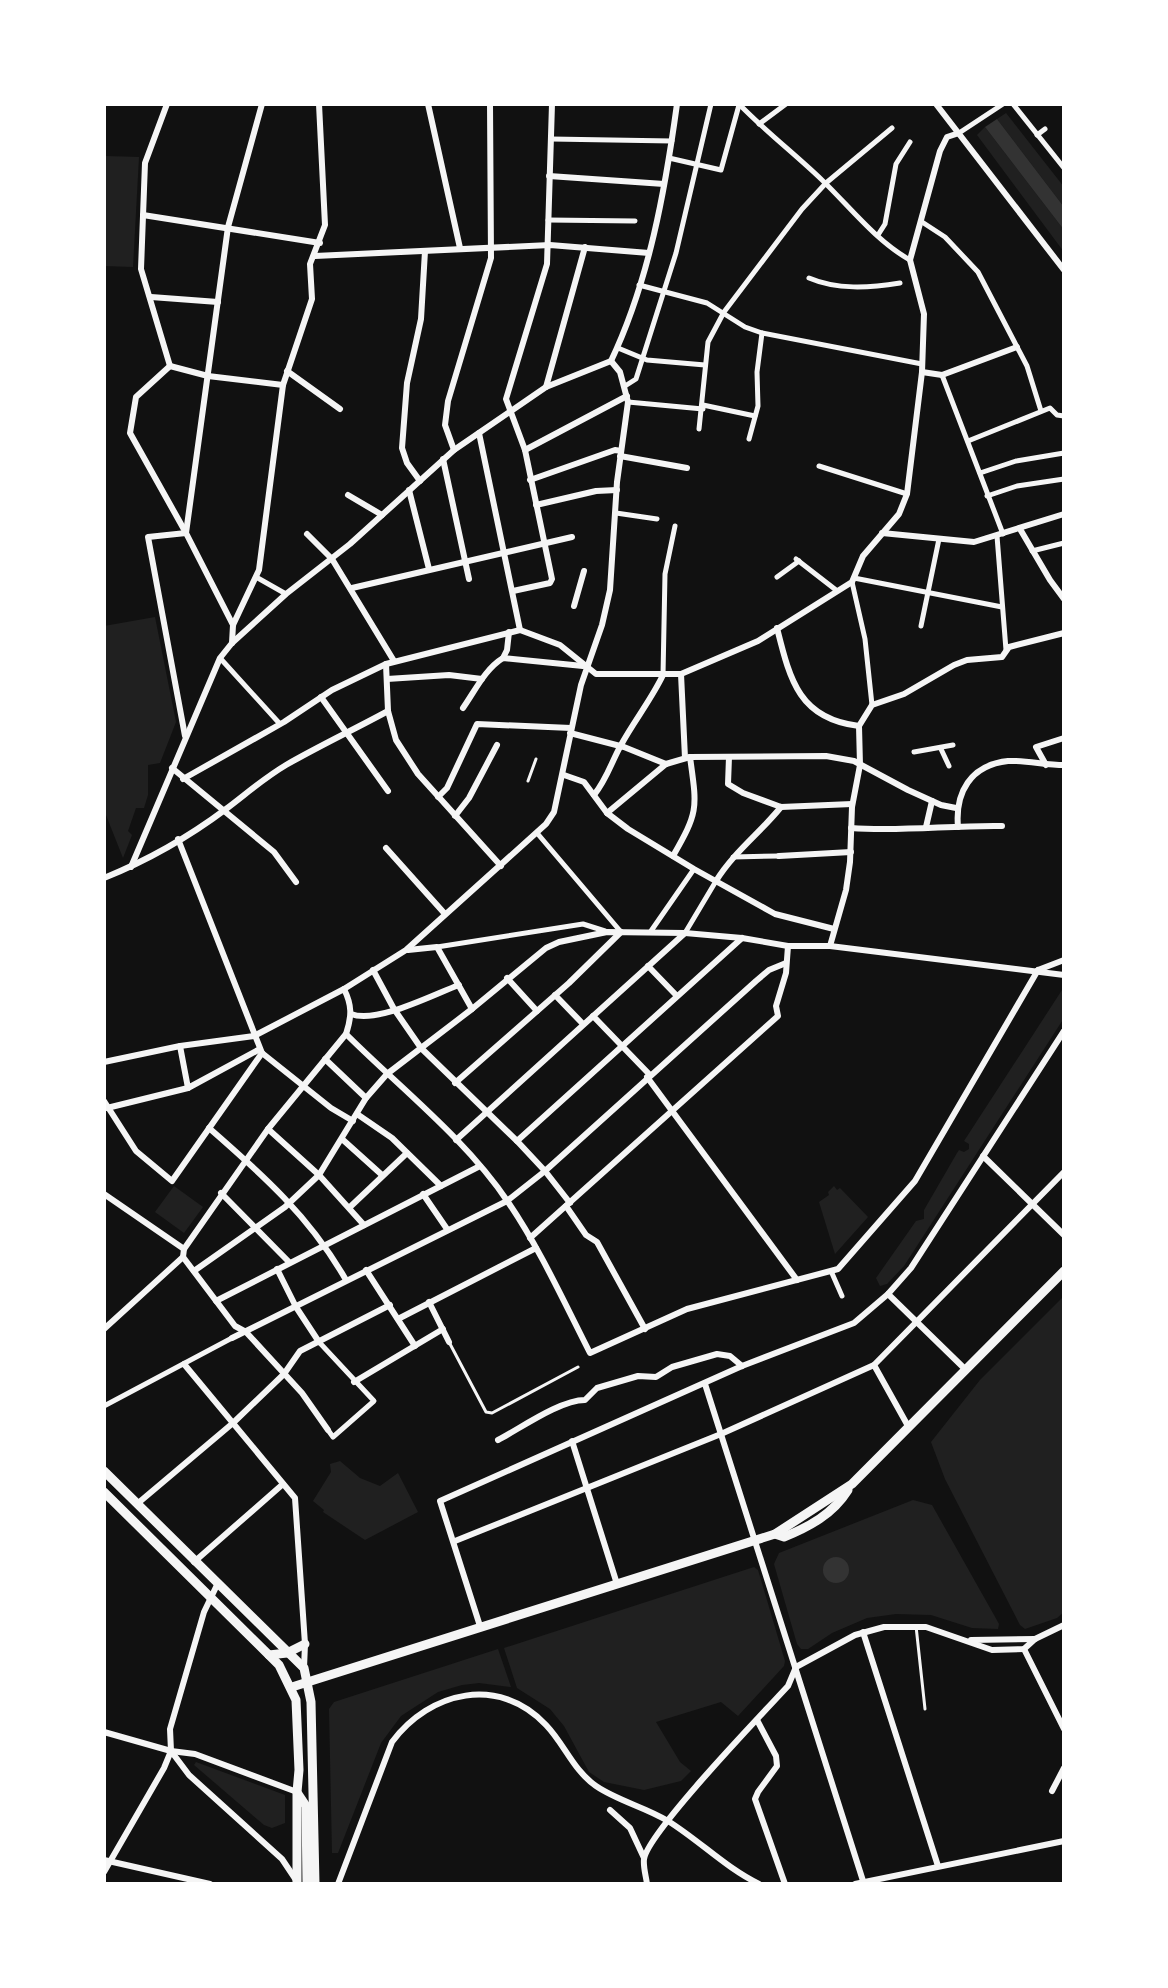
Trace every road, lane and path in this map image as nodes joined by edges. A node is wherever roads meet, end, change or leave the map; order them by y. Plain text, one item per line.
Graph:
1 (167, 104) edge
2 (262, 104) edge
3 (319, 104) edge
4 (428, 104) edge
5 (490, 104) edge
6 (552, 104) edge
7 (677, 104) edge
8 (711, 104) edge
9 (739, 104) edge
10 (786, 104) edge
11 (936, 104) edge
12 (1003, 104) edge
13 (1013, 104) edge
14 (759, 124) junction
15 (892, 128) dead end
16 (1045, 129) dead end
17 (959, 133) junction
18 (1037, 135) junction
19 (551, 139) junction
20 (672, 141) junction
21 (910, 142) dead end
22 (669, 158) junction
23 (695, 164) junction
24 (1064, 168) edge
25 (549, 176) junction
26 (826, 183) junction
27 (664, 184) junction
28 (143, 215) junction
29 (548, 220) junction
30 (635, 221) dead end
31 (922, 222) junction
32 (228, 227) junction
33 (878, 235) junction
34 (320, 243) junction
35 (550, 245) junction
36 (585, 247) junction
37 (460, 248) junction
38 (490, 248) junction
39 (425, 251) junction
40 (649, 253) junction
41 (315, 256) junction
42 (910, 260) junction
43 (1064, 270) edge
44 (809, 278) dead end
45 (900, 283) dead end
46 (639, 285) junction
47 (665, 291) junction
48 (151, 297) junction
49 (218, 302) junction
50 (724, 312) junction
51 (762, 333) junction
52 (1017, 347) junction
53 (618, 348) junction
54 (644, 359) junction
55 (611, 361) junction
56 (705, 365) junction
57 (170, 366) junction
58 (922, 368) junction
59 (287, 371) junction
60 (942, 375) junction
61 (208, 376) junction
62 (283, 385) junction
63 (625, 386) junction
64 (546, 387) junction
65 (628, 399) junction
66 (703, 407) junction
67 (340, 409) dead end
68 (1041, 411) junction
69 (512, 412) junction
70 (755, 416) junction
71 (1064, 416) edge
72 (699, 429) dead end
73 (479, 433) junction
74 (749, 439) dead end
75 (968, 441) junction
76 (454, 450) junction
77 (525, 450) junction
78 (1064, 453) edge
79 (621, 454) junction
80 (443, 459) junction
81 (819, 466) dead end
82 (687, 468) dead end
83 (980, 473) junction
84 (1064, 479) edge
85 (530, 480) junction
86 (420, 481) junction
87 (409, 490) junction
88 (617, 490) junction
89 (907, 494) junction
90 (348, 495) dead end
91 (987, 496) junction
92 (536, 505) junction
93 (616, 513) junction
94 (1064, 514) edge
95 (382, 515) junction
96 (657, 519) dead end
97 (675, 526) dead end
98 (1020, 529) junction
99 (186, 533) junction
100 (882, 533) junction
101 (307, 534) dead end
102 (1000, 535) junction
103 (572, 537) dead end
104 (939, 539) junction
105 (545, 543) junction
106 (1064, 543) edge
107 (1032, 551) junction
108 (504, 552) junction
109 (332, 559) junction
110 (466, 562) junction
111 (429, 569) junction
112 (584, 571) dead end
113 (256, 577) junction
114 (777, 577) dead end
115 (469, 579) dead end
116 (853, 580) junction
117 (352, 588) junction
118 (836, 590) junction
119 (513, 591) junction
120 (926, 592) junction
121 (286, 594) junction
122 (1064, 599) edge
123 (574, 606) dead end
124 (1002, 607) junction
125 (233, 625) junction
126 (921, 626) dead end
127 (777, 628) junction
128 (520, 630) junction
129 (509, 632) junction
130 (1064, 633) edge
131 (232, 643) junction
132 (1008, 650) junction
133 (220, 658) junction
134 (503, 658) junction
135 (390, 662) junction
136 (586, 668) junction
137 (681, 674) junction
138 (663, 675) junction
139 (387, 679) junction
140 (482, 679) junction
141 (321, 697) junction
142 (872, 705) junction
143 (463, 708) dead end
144 (388, 711) junction
145 (280, 724) junction
146 (859, 726) junction
147 (571, 731) junction
148 (346, 734) junction
149 (185, 736) junction
150 (1064, 738) edge
151 (497, 745) dead end
152 (953, 745) dead end
153 (620, 746) junction
154 (941, 749) junction
155 (914, 752) dead end
156 (729, 757) junction
157 (688, 758) junction
158 (536, 759) dead end
159 (666, 764) junction
160 (860, 765) junction
161 (1046, 765) junction
162 (1064, 765) edge
163 (949, 766) dead end
164 (172, 768) junction
165 (564, 775) junction
166 (183, 779) junction
167 (528, 781) dead end
168 (388, 791) dead end
169 (594, 795) junction
170 (438, 797) junction
171 (932, 801) junction
172 (852, 804) junction
173 (781, 807) junction
174 (956, 808) junction
175 (224, 810) junction
176 (607, 813) junction
177 (455, 816) junction
178 (1002, 826) dead end
179 (926, 827) junction
180 (958, 827) junction
181 (851, 828) junction
182 (537, 833) junction
183 (178, 839) junction
184 (386, 848) dead end
185 (851, 852) junction
186 (673, 856) junction
187 (779, 856) joint
188 (732, 857) junction
189 (501, 866) junction
190 (131, 867) junction
191 (694, 869) junction
192 (104, 878) edge
193 (716, 881) junction
194 (294, 884) dead end
195 (445, 914) junction
196 (834, 929) junction
197 (651, 931) junction
198 (607, 932) junction
199 (621, 932) junction
200 (685, 933) junction
201 (742, 938) junction
202 (788, 946) junction
203 (830, 946) junction
204 (437, 947) junction
205 (406, 950) junction
206 (1064, 960) edge
207 (786, 963) junction
208 (648, 966) junction
209 (373, 970) junction
210 (1038, 970) junction
211 (1064, 975) edge
212 (507, 978) junction
213 (459, 985) junction
214 (344, 989) junction
215 (555, 995) junction
216 (676, 995) junction
217 (394, 1009) junction
218 (472, 1009) junction
219 (537, 1011) junction
220 (351, 1014) junction
221 (593, 1016) junction
222 (583, 1024) junction
223 (346, 1034) junction
224 (1063, 1034) edge
225 (254, 1036) junction
226 (621, 1045) junction
227 (180, 1046) junction
228 (421, 1048) junction
229 (261, 1051) junction
230 (325, 1059) junction
231 (104, 1062) edge
232 (387, 1074) junction
233 (649, 1076) junction
234 (455, 1083) junction
235 (303, 1086) junction
236 (188, 1088) junction
237 (366, 1098) junction
238 (105, 1106) edge
239 (673, 1110) junction
240 (486, 1111) junction
241 (355, 1117) junction
242 (209, 1128) junction
243 (268, 1129) junction
244 (342, 1139) junction
245 (456, 1140) junction
246 (517, 1141) junction
247 (407, 1153) junction
248 (983, 1156) junction
249 (245, 1160) junction
250 (480, 1166) junction
251 (545, 1171) junction
252 (1064, 1172) edge
253 (319, 1175) junction
254 (382, 1175) junction
255 (441, 1186) junction
256 (221, 1193) junction
257 (104, 1194) edge
258 (423, 1194) junction
259 (507, 1201) junction
260 (290, 1202) junction
261 (1032, 1203) junction
262 (568, 1205) junction
263 (350, 1207) junction
264 (364, 1225) junction
265 (256, 1228) junction
266 (447, 1229) junction
267 (1064, 1235) edge
268 (530, 1238) junction
269 (326, 1245) junction
270 (536, 1248) junction
271 (184, 1253) junction
272 (289, 1262) junction
273 (277, 1269) junction
274 (366, 1270) junction
275 (194, 1271) junction
276 (831, 1271) junction
277 (1064, 1271) edge
278 (346, 1280) junction
279 (797, 1280) junction
280 (888, 1294) junction
281 (842, 1296) dead end
282 (216, 1301) junction
283 (429, 1302) junction
284 (390, 1305) junction
285 (296, 1307) junction
286 (398, 1319) junction
287 (916, 1322) junction
288 (104, 1329) edge
289 (443, 1329) junction
290 (645, 1329) junction
291 (246, 1332) junction
292 (232, 1338) joint
293 (319, 1342) junction
294 (449, 1342) joint
295 (415, 1346) junction
296 (184, 1364) junction
297 (874, 1365) junction
298 (742, 1366) junction
299 (578, 1367) dead end
300 (966, 1370) junction
301 (284, 1374) junction
302 (354, 1382) junction
303 (705, 1384) junction
304 (104, 1406) edge
305 (233, 1423) junction
306 (908, 1426) junction
307 (328, 1430) joint
308 (721, 1434) junction
309 (498, 1440) dead end
310 (572, 1441) junction
311 (104, 1471) edge
312 (283, 1484) junction
313 (589, 1489) junction
314 (104, 1492) edge
315 (137, 1504) junction
316 (455, 1541) junction
317 (756, 1542) junction
318 (194, 1562) junction
319 (617, 1584) junction
320 (217, 1585) junction
321 (211, 1596) junction
322 (1064, 1625) edge
323 (480, 1626) junction
324 (916, 1626) junction
325 (863, 1632) junction
326 (1035, 1639) junction
327 (967, 1640) junction
328 (305, 1644) junction
329 (1024, 1649) junction
330 (287, 1653) junction
331 (269, 1655) junction
332 (796, 1667) junction
333 (304, 1668) junction
334 (308, 1682) junction
335 (292, 1687) junction
336 (925, 1709) dead end
337 (757, 1720) junction
338 (1064, 1729) edge
339 (104, 1732) edge
340 (171, 1751) junction
341 (1064, 1768) edge
342 (1052, 1791) dead end
343 (297, 1792) junction
344 (610, 1810) dead end
345 (668, 1821) junction
346 (1064, 1841) edge
347 (644, 1858) junction
348 (106, 1861) edge
349 (938, 1866) junction
350 (104, 1872) edge
351 (338, 1882) edge
352 (300, 1883) edge
353 (861, 1883) edge
354 (210, 1884) edge
355 (315, 1884) edge
356 (647, 1884) edge
357 (759, 1884) edge
358 (785, 1884) edge

1 - 28 street
2 - 32 street
3 - 34 street
4 - 37 street
5 - 38 street
6 - 19 street
7 - 20 street
8 - 23 street
9 - 14 street
9 - 23 street
10 - 14 street
11 - 17 street
12 - 17 street
13 - 18 street
14 - 26 street
15 - 26 street
16 - 18 street
17 - 31 street
17 - 43 street
18 - 24 street
19 - 20 street
19 - 25 street
20 - 22 street
21 - 33 street
22 - 23 street
22 - 27 street
23 - 47 street
25 - 27 street
25 - 29 street
26 - 33 street
26 - 50 street
27 - 40 street
28 - 32 street
28 - 48 street
29 - 30 street
29 - 35 street
31 - 42 street
31 - 52 street
32 - 34 street
32 - 49 street
33 - 42 street
34 - 41 street
35 - 36 street
35 - 38 street
35 - 69 street
36 - 40 street
36 - 64 street
37 - 38 street
37 - 39 street
38 - 76 street
39 - 41 street
39 - 86 street
40 - 46 street
41 - 59 street
42 - 58 street
44 - 45 street
46 - 47 street
46 - 53 street
47 - 50 street
47 - 54 street
48 - 49 street
48 - 57 street
49 - 61 street
50 - 51 street
50 - 56 street
51 - 58 street
51 - 70 street
52 - 60 street
52 - 68 street
53 - 54 street
53 - 55 street
54 - 56 street
54 - 63 street
55 - 63 street
55 - 64 street
56 - 66 street
57 - 61 street
57 - 99 street
58 - 60 street
58 - 89 street
59 - 62 street
59 - 67 street
60 - 75 street
61 - 62 street
61 - 99 street
62 - 113 street
63 - 65 street
64 - 69 street
65 - 66 street
65 - 77 street
65 - 79 street
66 - 70 street
66 - 72 street
68 - 71 street
68 - 75 street
69 - 73 street
69 - 77 street
70 - 74 street
73 - 76 street
73 - 108 street
75 - 83 street
76 - 80 street
77 - 85 street
78 - 83 street
79 - 82 street
79 - 85 street
79 - 88 street
80 - 86 street
80 - 110 street
81 - 89 street
83 - 91 street
84 - 91 street
85 - 92 street
86 - 87 street
87 - 95 street
87 - 111 street
88 - 92 street
88 - 93 street
89 - 100 street
90 - 95 street
91 - 102 street
92 - 105 street
93 - 96 street
93 - 136 street
94 - 98 street
95 - 109 street
97 - 138 street
98 - 102 street
98 - 107 street
99 - 125 street
99 - 149 street
100 - 104 street
100 - 116 street
101 - 109 street
102 - 104 street
102 - 124 street
103 - 105 street
104 - 120 street
105 - 108 street
105 - 119 street
106 - 107 street
107 - 122 street
108 - 110 street
108 - 119 street
109 - 117 street
109 - 121 street
110 - 111 street
110 - 115 street
111 - 117 street
112 - 123 street
113 - 121 street
113 - 125 street
114 - 118 street
116 - 118 street
116 - 120 street
116 - 142 street
117 - 135 street
118 - 127 street
119 - 128 street
120 - 124 street
120 - 126 street
121 - 131 street
124 - 132 street
125 - 131 street
127 - 137 street
127 - 146 street
128 - 129 street
128 - 136 street
129 - 134 street
129 - 135 street
130 - 132 street
131 - 133 street
132 - 142 street
133 - 145 street
133 - 149 street
134 - 136 street
134 - 140 street
135 - 139 street
135 - 141 street
136 - 138 street
136 - 147 street
137 - 138 street
137 - 157 street
138 - 153 street
139 - 140 street
139 - 144 street
140 - 143 street
141 - 145 street
141 - 148 street
142 - 146 street
144 - 148 street
144 - 170 street
145 - 166 street
146 - 160 street
147 - 153 street
147 - 165 street
147 - 170 street
148 - 168 street
148 - 175 street
149 - 164 street
150 - 161 street
151 - 177 street
152 - 154 street
153 - 159 street
153 - 169 street
154 - 155 street
154 - 163 street
156 - 157 street
156 - 160 street
156 - 173 street
157 - 159 street
157 - 186 street
158 - 167 lane
159 - 176 street
160 - 171 street
160 - 172 street
161 - 162 street
161 - 174 street
164 - 166 street
164 - 190 street
165 - 169 street
165 - 182 street
166 - 175 street
169 - 176 street
170 - 177 street
171 - 174 street
171 - 179 street
172 - 173 street
172 - 181 street
173 - 188 street
174 - 180 street
175 - 183 street
175 - 194 street
176 - 186 street
177 - 189 street
178 - 180 street
179 - 180 street
179 - 181 street
181 - 185 street
182 - 189 street
182 - 199 street
183 - 190 street
183 - 225 street
184 - 195 street
185 - 187 street
185 - 196 street
186 - 191 street
187 - 188 street
188 - 193 street
189 - 195 street
190 - 192 street
191 - 193 street
191 - 197 street
193 - 196 street
193 - 200 street
195 - 205 street
196 - 203 street
197 - 199 street
197 - 200 street
198 - 199 street
198 - 204 street
198 - 212 street
199 - 215 street
200 - 201 street
200 - 208 street
201 - 202 street
201 - 216 street
202 - 203 street
202 - 207 street
203 - 210 street
204 - 205 street
204 - 213 street
205 - 209 street
206 - 210 street
207 - 233 street
207 - 239 street
208 - 216 street
208 - 221 street
209 - 214 street
209 - 217 street
210 - 211 street
210 - 276 street
212 - 218 street
212 - 219 street
213 - 217 street
213 - 218 street
214 - 220 street
214 - 225 street
215 - 219 street
215 - 222 street
216 - 226 street
217 - 220 street
217 - 228 street
218 - 228 street
219 - 234 street
220 - 223 street
221 - 222 street
221 - 226 street
222 - 240 street
223 - 230 street
223 - 232 street
224 - 248 street
225 - 227 street
225 - 229 street
226 - 233 street
226 - 246 street
227 - 231 street
227 - 236 street
228 - 232 street
228 - 234 street
229 - 235 street
229 - 236 street
229 - 242 street
230 - 235 street
230 - 237 street
232 - 237 street
232 - 245 street
233 - 239 street
233 - 251 street
234 - 240 street
235 - 241 street
235 - 243 street
236 - 238 street
237 - 241 street
238 - 242 street
239 - 262 street
239 - 279 street
240 - 245 street
240 - 246 street
241 - 244 street
241 - 247 street
242 - 249 street
243 - 249 street
243 - 253 street
244 - 253 street
244 - 254 street
245 - 250 street
246 - 251 street
247 - 254 street
247 - 255 street
248 - 261 street
248 - 280 street
249 - 256 street
249 - 260 street
250 - 255 street
250 - 259 street
251 - 259 street
251 - 262 street
252 - 261 street
253 - 260 street
253 - 263 street
254 - 263 street
255 - 258 street
256 - 265 street
256 - 271 street
257 - 271 street
258 - 264 street
258 - 266 street
259 - 266 street
259 - 268 street
260 - 265 street
260 - 269 street
261 - 267 street
261 - 287 street
262 - 268 street
262 - 290 street
263 - 264 street
264 - 269 street
265 - 272 street
265 - 275 street
266 - 274 street
268 - 270 street
269 - 272 street
269 - 278 street
270 - 283 street
270 - 290 street
271 - 275 street
271 - 288 street
272 - 273 street
273 - 282 street
273 - 285 street
274 - 278 street
274 - 284 street
275 - 282 street
276 - 279 street
276 - 281 street
277 - 300 main road
278 - 285 street
279 - 290 street
280 - 287 street
280 - 298 street
282 - 291 street
283 - 286 street
283 - 289 street
284 - 286 street
284 - 293 street
285 - 291 street
285 - 293 street
286 - 295 street
287 - 297 street
287 - 300 street
289 - 294 street
289 - 295 street
291 - 292 street
291 - 301 street
292 - 296 street
293 - 301 street
293 - 302 street
294 - 299 lane
295 - 302 street
296 - 304 street
296 - 305 street
297 - 306 street
297 - 308 street
298 - 303 street
298 - 309 street
300 - 306 main road
301 - 305 street
301 - 307 street
302 - 307 street
303 - 308 street
303 - 310 street
305 - 312 street
305 - 315 street
306 - 317 main road
308 - 313 street
308 - 317 street
310 - 313 street
310 - 316 street
311 - 315 main road
312 - 318 street
312 - 328 street
313 - 316 street
313 - 319 street
314 - 321 main road
315 - 318 main road
316 - 323 street
317 - 319 main road
317 - 332 street
318 - 320 main road
319 - 323 main road
320 - 321 street
320 - 330 main road
321 - 331 main road
321 - 340 street
322 - 326 street
323 - 334 main road
324 - 325 street
324 - 327 street
324 - 336 lane
325 - 332 street
325 - 349 street
326 - 327 street
326 - 329 street
327 - 329 street
328 - 330 main road
328 - 333 street
329 - 338 street
330 - 331 main road
330 - 333 main road
331 - 335 main road
332 - 337 street
332 - 353 street
333 - 334 main road
334 - 335 main road
334 - 355 main road
335 - 343 main road
337 - 345 street
337 - 358 street
339 - 340 street
340 - 343 street
340 - 348 street
340 - 352 street
341 - 342 street
343 - 352 main road
344 - 347 street
345 - 347 street
345 - 351 street
345 - 357 street
346 - 349 street
347 - 356 street
348 - 350 street
348 - 354 street
349 - 353 street

